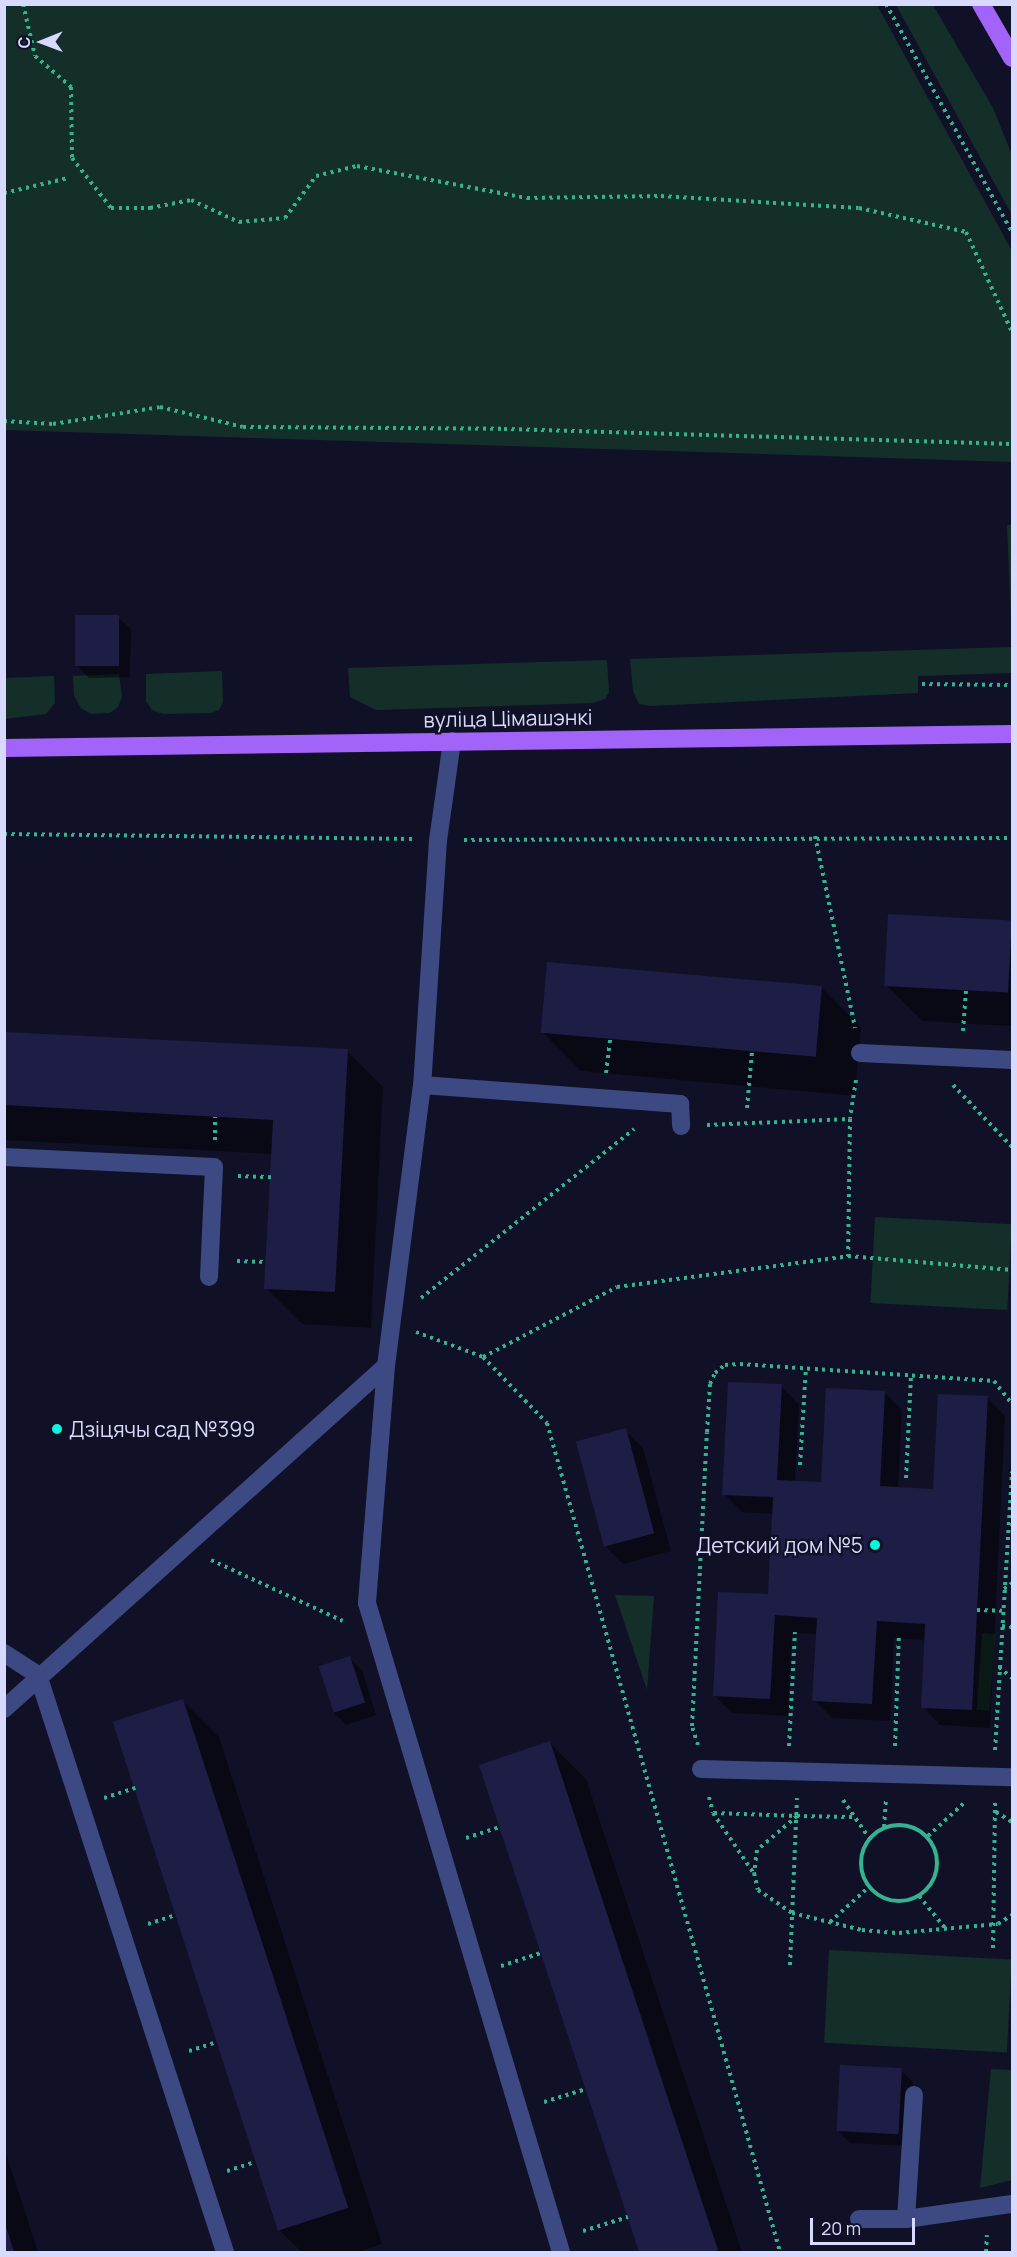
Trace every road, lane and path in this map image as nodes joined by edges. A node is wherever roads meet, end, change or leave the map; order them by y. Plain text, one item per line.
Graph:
1 (23, 4) edge
2 (886, 4) edge
3 (981, 4) edge
4 (1012, 58) edge
5 (68, 178) dead end
6 (4, 193) edge
7 (1012, 232) edge
8 (1012, 332) edge
9 (4, 421) edge
10 (1012, 444) edge
11 (922, 684) dead end
12 (1012, 685) edge
13 (1012, 734) edge
14 (452, 741) junction
15 (4, 748) edge
16 (4, 834) edge
17 (815, 836) junction
18 (1012, 838) edge
19 (438, 840) junction
20 (966, 990) dead end
21 (610, 1038) dead end
22 (752, 1052) dead end
23 (860, 1053) junction
24 (926, 1056) junction
25 (961, 1058) junction
26 (1012, 1060) edge
27 (422, 1085) junction
28 (604, 1098) junction
29 (747, 1108) dead end
30 (850, 1119) junction
31 (681, 1126) joint
32 (636, 1127) dead end
33 (1012, 1147) edge
34 (4, 1157) edge
35 (848, 1256) junction
36 (1012, 1270) edge
37 (209, 1277) dead end
38 (391, 1322) junction
39 (483, 1357) junction
40 (386, 1366) junction
41 (807, 1368) junction
42 (911, 1375) junction
43 (1012, 1404) edge
44 (800, 1465) dead end
45 (1012, 1472) edge
46 (906, 1478) dead end
47 (182, 1546) junction
48 (1012, 1583) edge
49 (1004, 1590) junction
50 (977, 1610) dead end
51 (1002, 1611) junction
52 (1002, 1626) junction
53 (1012, 1627) edge
54 (795, 1632) dead end
55 (899, 1634) dead end
56 (377, 1636) junction
57 (4, 1653) edge
58 (999, 1666) junction
59 (38, 1675) junction
60 (1012, 1678) edge
61 (4, 1709) edge
62 (699, 1748) dead end
63 (895, 1750) dead end
64 (793, 1766) junction
65 (701, 1769) joint
66 (830, 1774) junction
67 (994, 1777) junction
68 (1012, 1777) edge
69 (995, 1812) junction
70 (713, 1813) junction
71 (797, 1816) junction
72 (852, 1818) junction
73 (1012, 1822) edge
74 (499, 1827) dead end
75 (928, 1836) junction
76 (869, 1838) junction
77 (440, 1847) junction
78 (754, 1873) junction
79 (870, 1886) junction
80 (919, 1896) junction
81 (792, 1913) junction
82 (1012, 1915) edge
83 (830, 1922) junction
84 (993, 1924) junction
85 (945, 1928) junction
86 (993, 1948) dead end
87 (541, 1953) dead end
88 (790, 1965) dead end
89 (477, 1973) junction
90 (586, 2089) dead end
91 (914, 2095) dead end
92 (518, 2109) junction
93 (1012, 2204) edge
94 (628, 2217) dead end
95 (906, 2218) junction
96 (859, 2219) dead end
97 (559, 2245) edge
98 (225, 2253) edge
99 (780, 2253) edge

1 - 8 path
2 - 7 path
3 - 4 main road
5 - 6 path
9 - 10 path
11 - 12 path
13 - 14 main road, вуліца Цімашэнкі
14 - 15 main road, вуліца Цімашэнкі
14 - 19 lane
16 - 19 path
17 - 18 path
17 - 19 path
17 - 23 path
19 - 27 lane
20 - 25 path
21 - 28 path
22 - 29 path
23 - 24 lane
23 - 30 path
24 - 25 lane
24 - 33 path
25 - 26 lane
27 - 28 lane
27 - 38 lane
28 - 31 lane
30 - 31 path
30 - 35 path
32 - 38 path
34 - 37 lane
35 - 36 path
35 - 39 path
38 - 39 path
38 - 40 lane
39 - 99 path
40 - 47 lane
40 - 56 lane
41 - 42 path
41 - 44 path
41 - 62 path
42 - 43 path
42 - 46 path
45 - 49 path
47 - 56 path
47 - 59 lane
48 - 49 path
49 - 51 path
50 - 51 path
51 - 52 path
52 - 53 path
52 - 58 path
54 - 64 path
55 - 63 path
56 - 77 lane
57 - 59 lane
58 - 60 path
58 - 67 path
59 - 61 lane
59 - 98 lane
64 - 65 lane
64 - 66 lane
64 - 71 path
65 - 70 path
66 - 67 lane
66 - 72 path
67 - 68 lane
67 - 69 path
67 - 75 path
69 - 73 path
69 - 84 path
70 - 71 path
70 - 78 path
71 - 72 path
71 - 78 path
71 - 81 path
72 - 76 path
74 - 77 path
75 - 76 path
75 - 80 path
76 - 79 path
77 - 89 lane
78 - 81 path
79 - 80 path
79 - 83 path
80 - 85 path
81 - 83 path
81 - 88 path
82 - 84 path
83 - 85 path
84 - 85 path
84 - 86 path
87 - 89 path
89 - 92 lane
90 - 92 path
91 - 95 lane
92 - 97 lane
93 - 95 lane
94 - 97 path
95 - 96 lane

